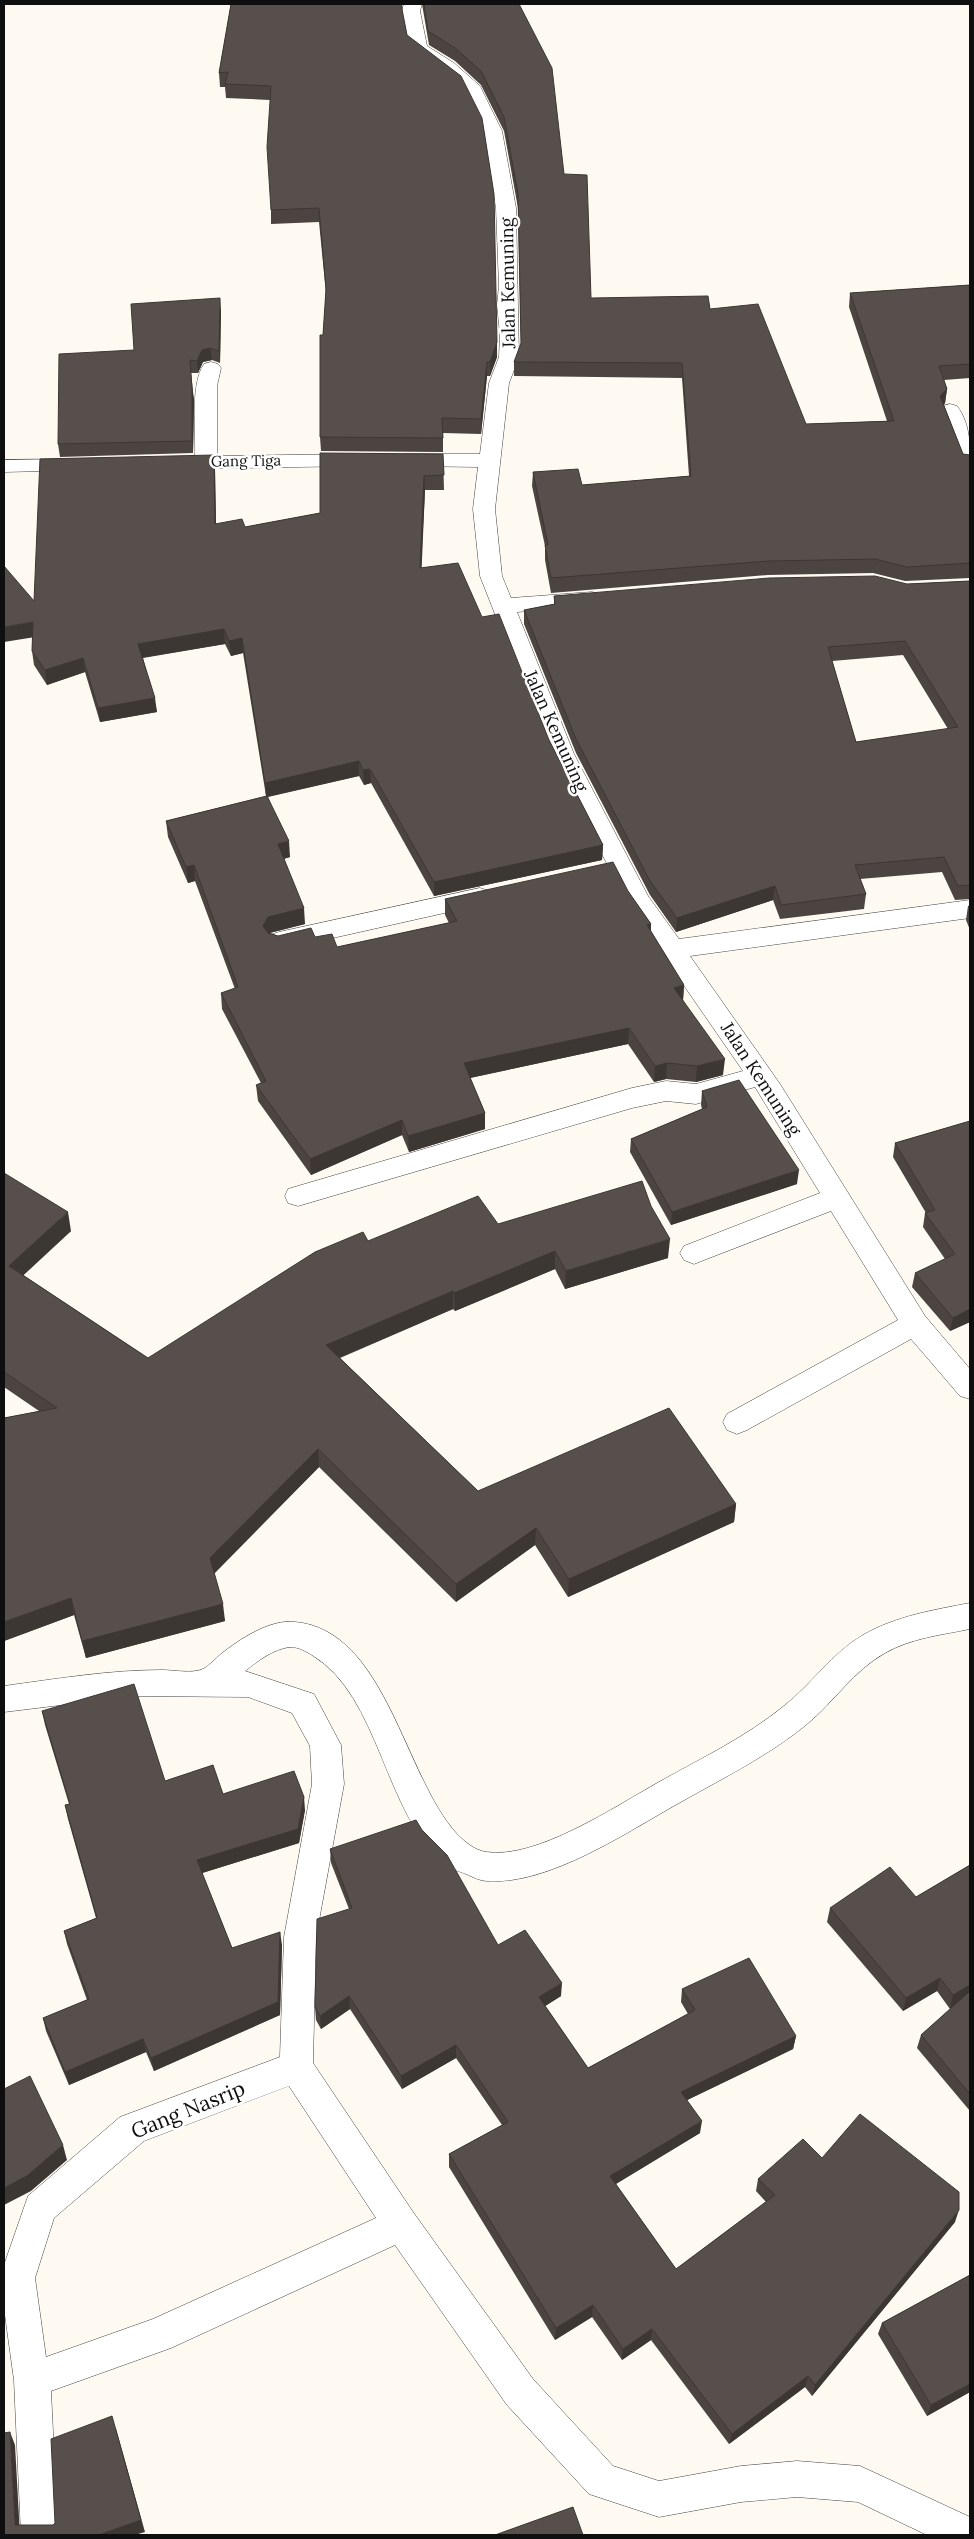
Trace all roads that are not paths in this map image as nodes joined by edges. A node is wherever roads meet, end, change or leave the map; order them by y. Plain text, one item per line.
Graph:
1 (413, 4) edge
2 (211, 368) edge
3 (950, 410) dead end
4 (488, 461) junction
5 (206, 462) junction
6 (970, 462) edge
7 (161, 463) edge
8 (92, 464) edge
9 (4, 466) edge
10 (611, 597) edge
11 (503, 606) junction
12 (498, 893) edge
13 (970, 909) edge
14 (279, 941) edge
15 (673, 949) junction
16 (761, 1076) junction
17 (298, 1196) dead end
18 (837, 1198) junction
19 (694, 1253) dead end
20 (915, 1324) junction
21 (970, 1388) edge
22 (737, 1422) dead end
23 (970, 1616) edge
24 (208, 1683) junction
25 (4, 1699) edge
26 (296, 2068) junction
27 (401, 2224) junction
28 (32, 2380) junction
29 (39, 2535) edge
30 (967, 2535) edge

1 - 4 street, Jalan Kemuning
2 - 5 street
3 - 6 street
4 - 5 street, Gang Tiga
4 - 11 street, Jalan Kemuning
5 - 7 street, Gang Tiga
8 - 9 street
10 - 11 street
11 - 15 street, Jalan Kemuning
12 - 14 street
13 - 15 street
15 - 16 street, Jalan Kemuning
16 - 17 street
16 - 18 street, Jalan Kemuning
18 - 19 street
18 - 20 street, Jalan Kemuning
20 - 21 street, Jalan Kemuning
20 - 22 street
23 - 24 street
24 - 25 street
24 - 26 street
26 - 27 street
26 - 28 street, Gang Nasrip
27 - 28 street
27 - 30 street
28 - 29 street, Gang Nasrip

